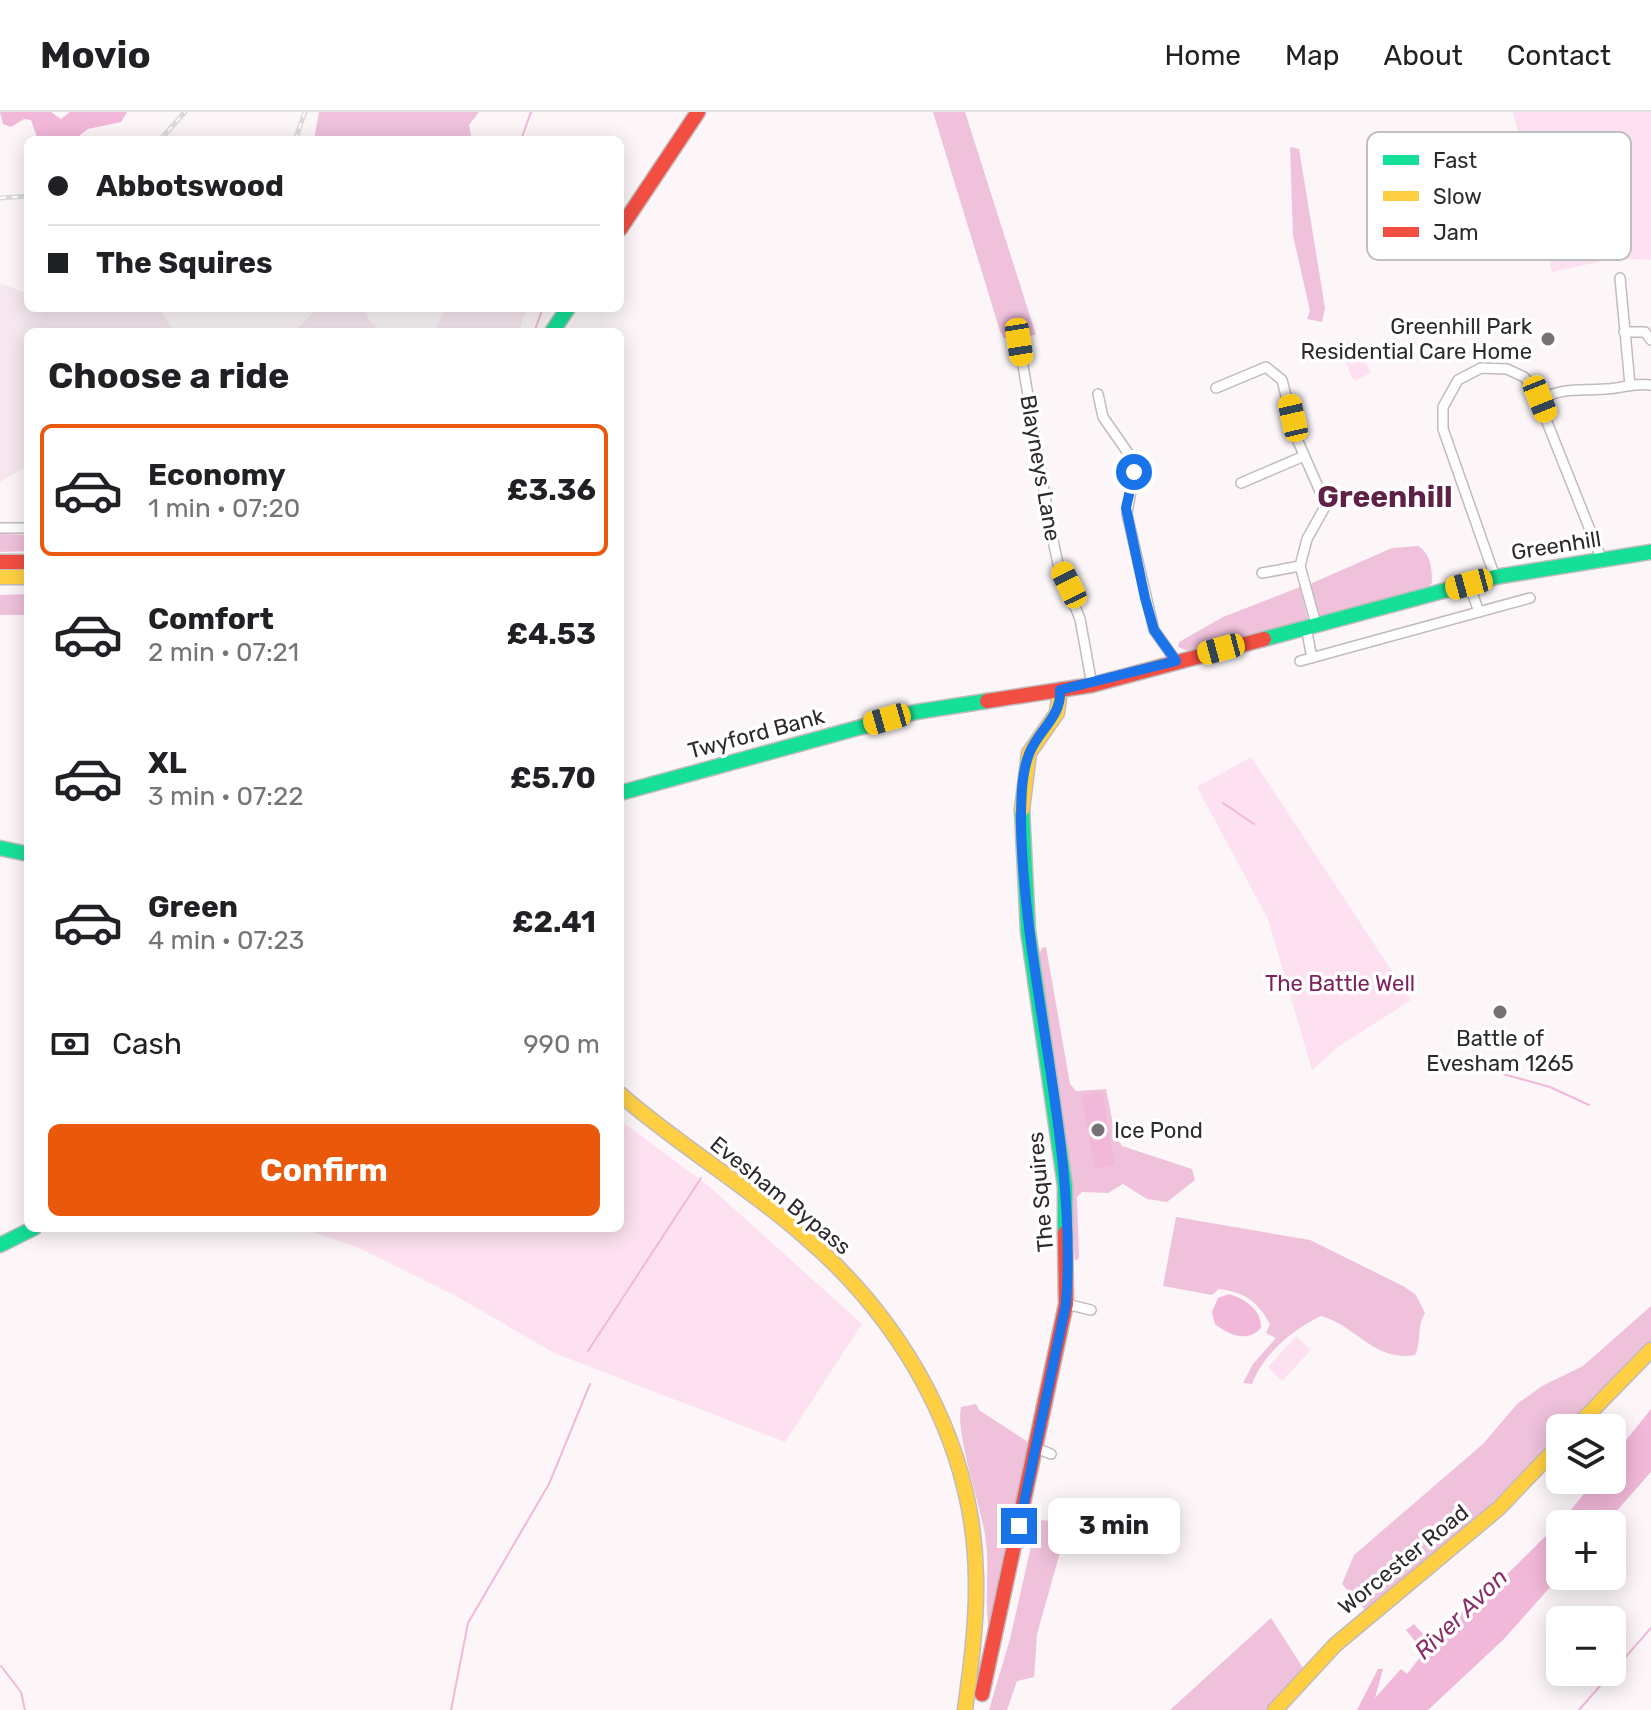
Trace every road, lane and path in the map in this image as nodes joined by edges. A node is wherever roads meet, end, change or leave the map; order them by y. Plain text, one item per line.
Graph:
1 (698, 112) edge
2 (624, 223) edge
3 (1620, 278) dead end
4 (1624, 332) junction
5 (1651, 340) edge
6 (1019, 342) dead end
7 (1630, 385) junction
8 (1651, 385) edge
9 (1216, 388) dead end
10 (1098, 394) dead end
11 (1540, 399) junction
12 (1304, 456) junction
13 (1241, 483) dead end
14 (0, 528) edge
15 (24, 528) edge
16 (1651, 552) edge
17 (1602, 560) junction
18 (0, 562) edge
19 (24, 562) edge
20 (1300, 566) junction
21 (1262, 573) dead end
22 (0, 577) edge
23 (24, 577) edge
24 (1495, 577) junction
25 (1469, 584) junction
26 (1530, 598) dead end
27 (1479, 612) junction
28 (1311, 626) junction
29 (1312, 658) junction
30 (1176, 661) junction
31 (1300, 661) dead end
32 (1092, 685) junction
33 (1060, 690) junction
34 (624, 792) edge
35 (0, 848) edge
36 (24, 853) edge
37 (624, 1097) edge
38 (26, 1232) edge
39 (0, 1245) edge
40 (1066, 1304) junction
41 (1091, 1310) dead end
42 (1651, 1350) edge
43 (1589, 1414) edge
44 (1033, 1447) junction
45 (1051, 1454) dead end
46 (1546, 1459) edge
47 (982, 1694) dead end
48 (965, 1710) edge
49 (1275, 1710) edge

1 - 2 main road
3 - 4 street
4 - 5 street
4 - 7 street
6 - 32 street, Blayneys Lane
7 - 8 street
7 - 11 street
9 - 12 street
10 - 30 street
11 - 17 street
11 - 24 street
12 - 13 street
12 - 20 street
14 - 15 street
16 - 17 main road, Greenhill
17 - 24 main road, Greenhill
18 - 19 main road
20 - 21 street
20 - 28 street
22 - 23 main road
24 - 25 main road, Greenhill
25 - 27 street
25 - 28 main road, Greenhill
26 - 27 street
27 - 29 street
28 - 29 street
28 - 30 main road, Greenhill
29 - 31 street
30 - 32 main road, Greenhill
32 - 33 main road, Twyford Bank
33 - 34 main road, Twyford Bank
33 - 40 main road, The Squires
35 - 36 main road
37 - 48 main road, Evesham Bypass
38 - 39 main road
40 - 41 street
40 - 44 main road, The Squires
42 - 43 main road
44 - 45 street
44 - 47 main road, The Squires
46 - 49 main road, Worcester Road

